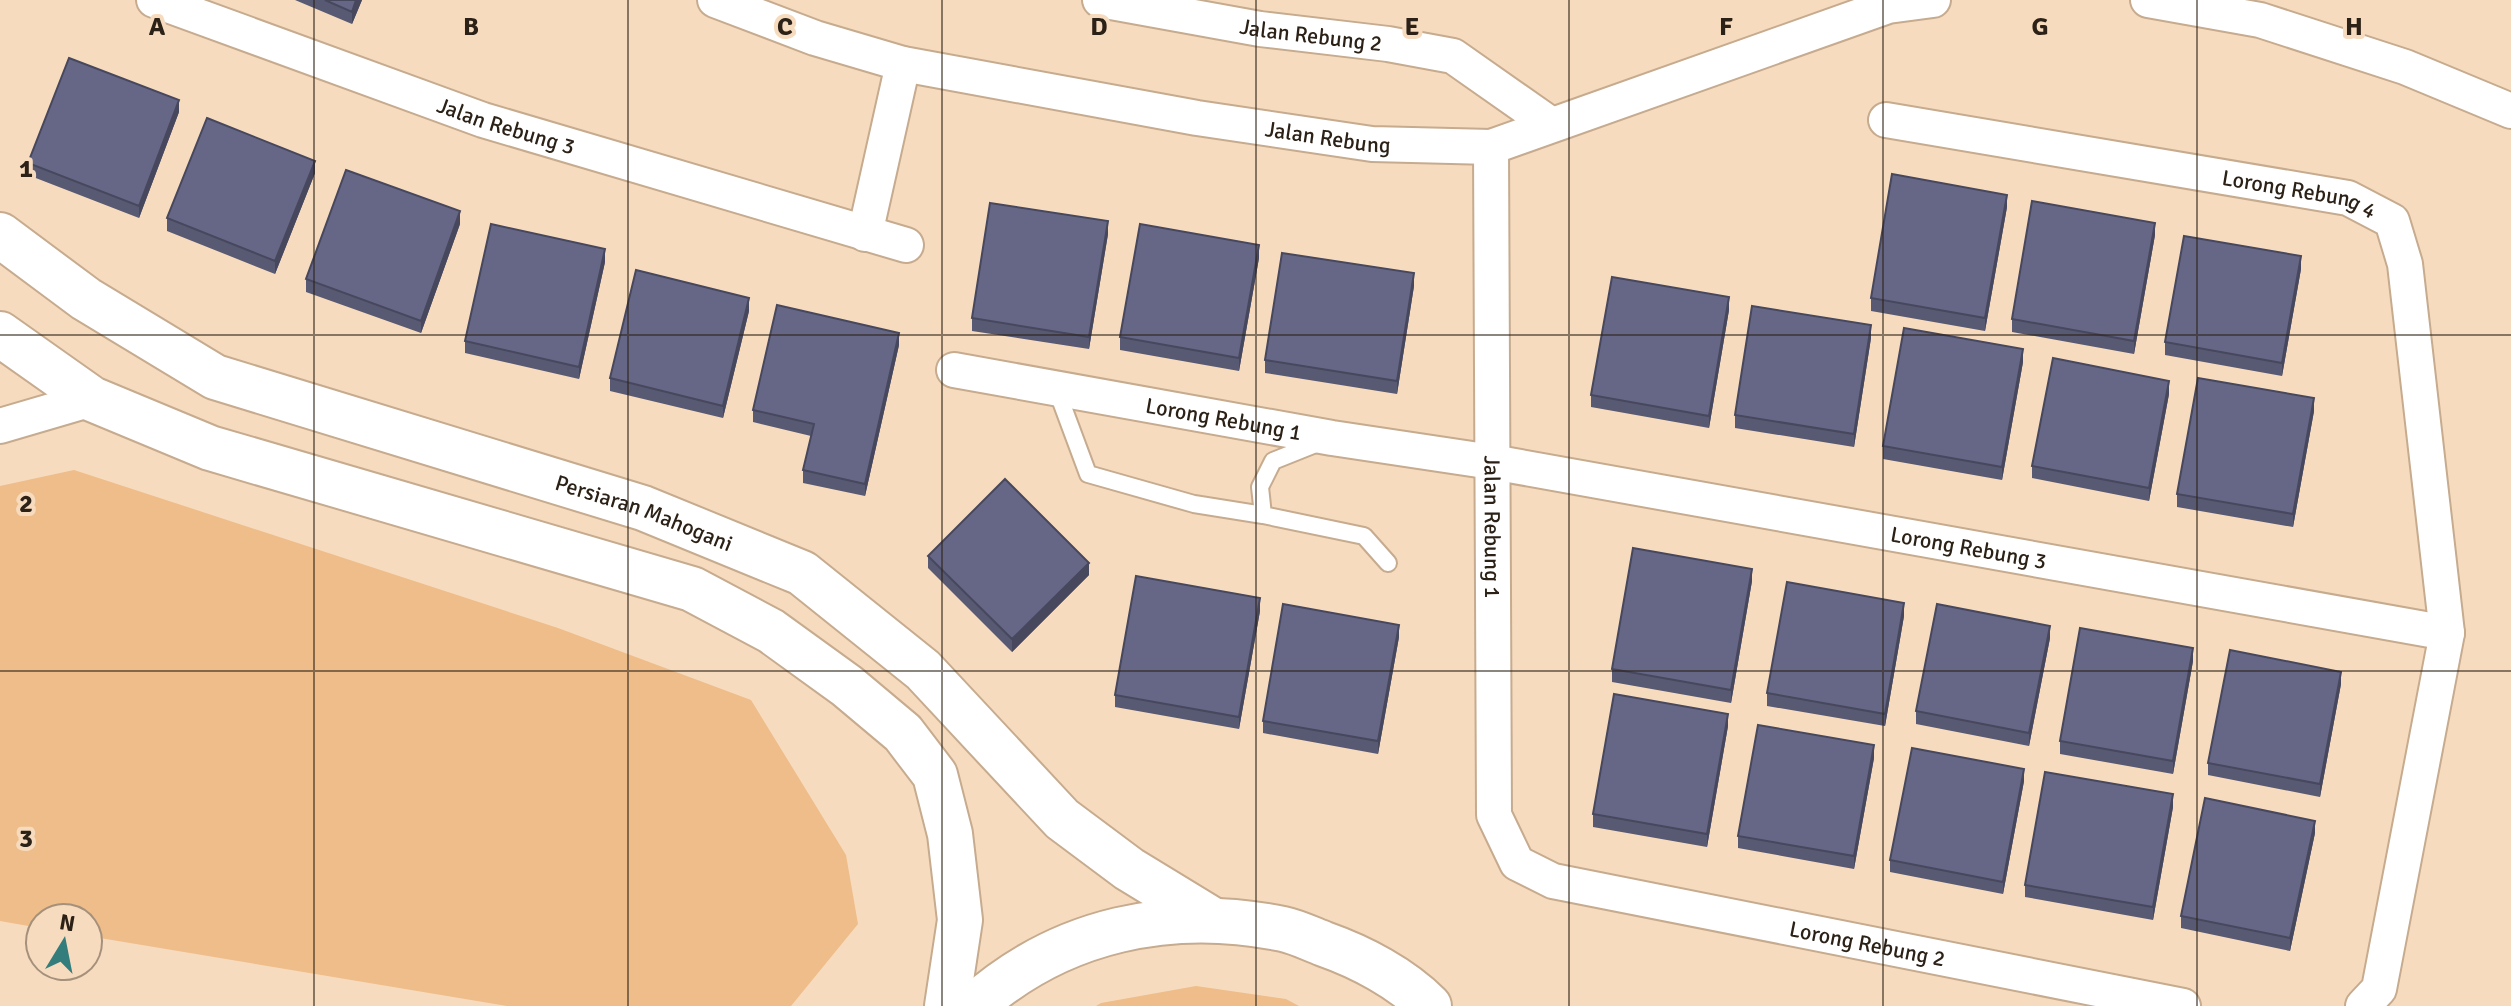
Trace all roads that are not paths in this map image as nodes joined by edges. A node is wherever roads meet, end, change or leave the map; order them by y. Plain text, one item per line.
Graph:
1 (154, 0) edge
2 (715, 0) edge
3 (1100, 0) edge
4 (1933, 0) edge
5 (2148, 0) edge
6 (903, 64) junction
7 (2511, 111) edge
8 (1886, 120) dead end
9 (1550, 124) junction
10 (1491, 147) junction
11 (865, 234) junction
12 (0, 235) edge
13 (906, 245) dead end
14 (0, 334) edge
15 (954, 370) dead end
16 (1056, 388) junction
17 (92, 399) junction
18 (0, 426) edge
19 (1332, 438) junction
20 (1492, 462) junction
21 (1263, 515) junction
22 (1388, 563) dead end
23 (2447, 633) junction
24 (1553, 881) joint
25 (1211, 919) junction
26 (947, 1006) edge
27 (974, 1006) edge
28 (1429, 1006) edge
29 (2183, 1006) edge
30 (2363, 1006) edge

1 - 11 street, Jalan Rebung 3
2 - 6 street, Jalan Rebung
3 - 9 street, Jalan Rebung 2
4 - 9 street, Jalan Rebung
5 - 7 street
6 - 10 street, Jalan Rebung
6 - 11 street
8 - 23 street, Lorong Rebung 4
9 - 10 street, Jalan Rebung
10 - 20 street, Jalan Rebung 1
11 - 13 street, Jalan Rebung 3
12 - 25 main road, Persiaran Mahogani
14 - 17 main road
15 - 16 street, Lorong Rebung 1
16 - 19 street, Lorong Rebung 1
16 - 21 lane
17 - 18 street
17 - 26 main road
19 - 20 street, Lorong Rebung 1
19 - 21 lane
20 - 23 street, Lorong Rebung 3
20 - 24 street, Jalan Rebung 1
21 - 22 lane
23 - 30 street
24 - 29 street, Lorong Rebung 2
25 - 27 main road
25 - 28 main road

